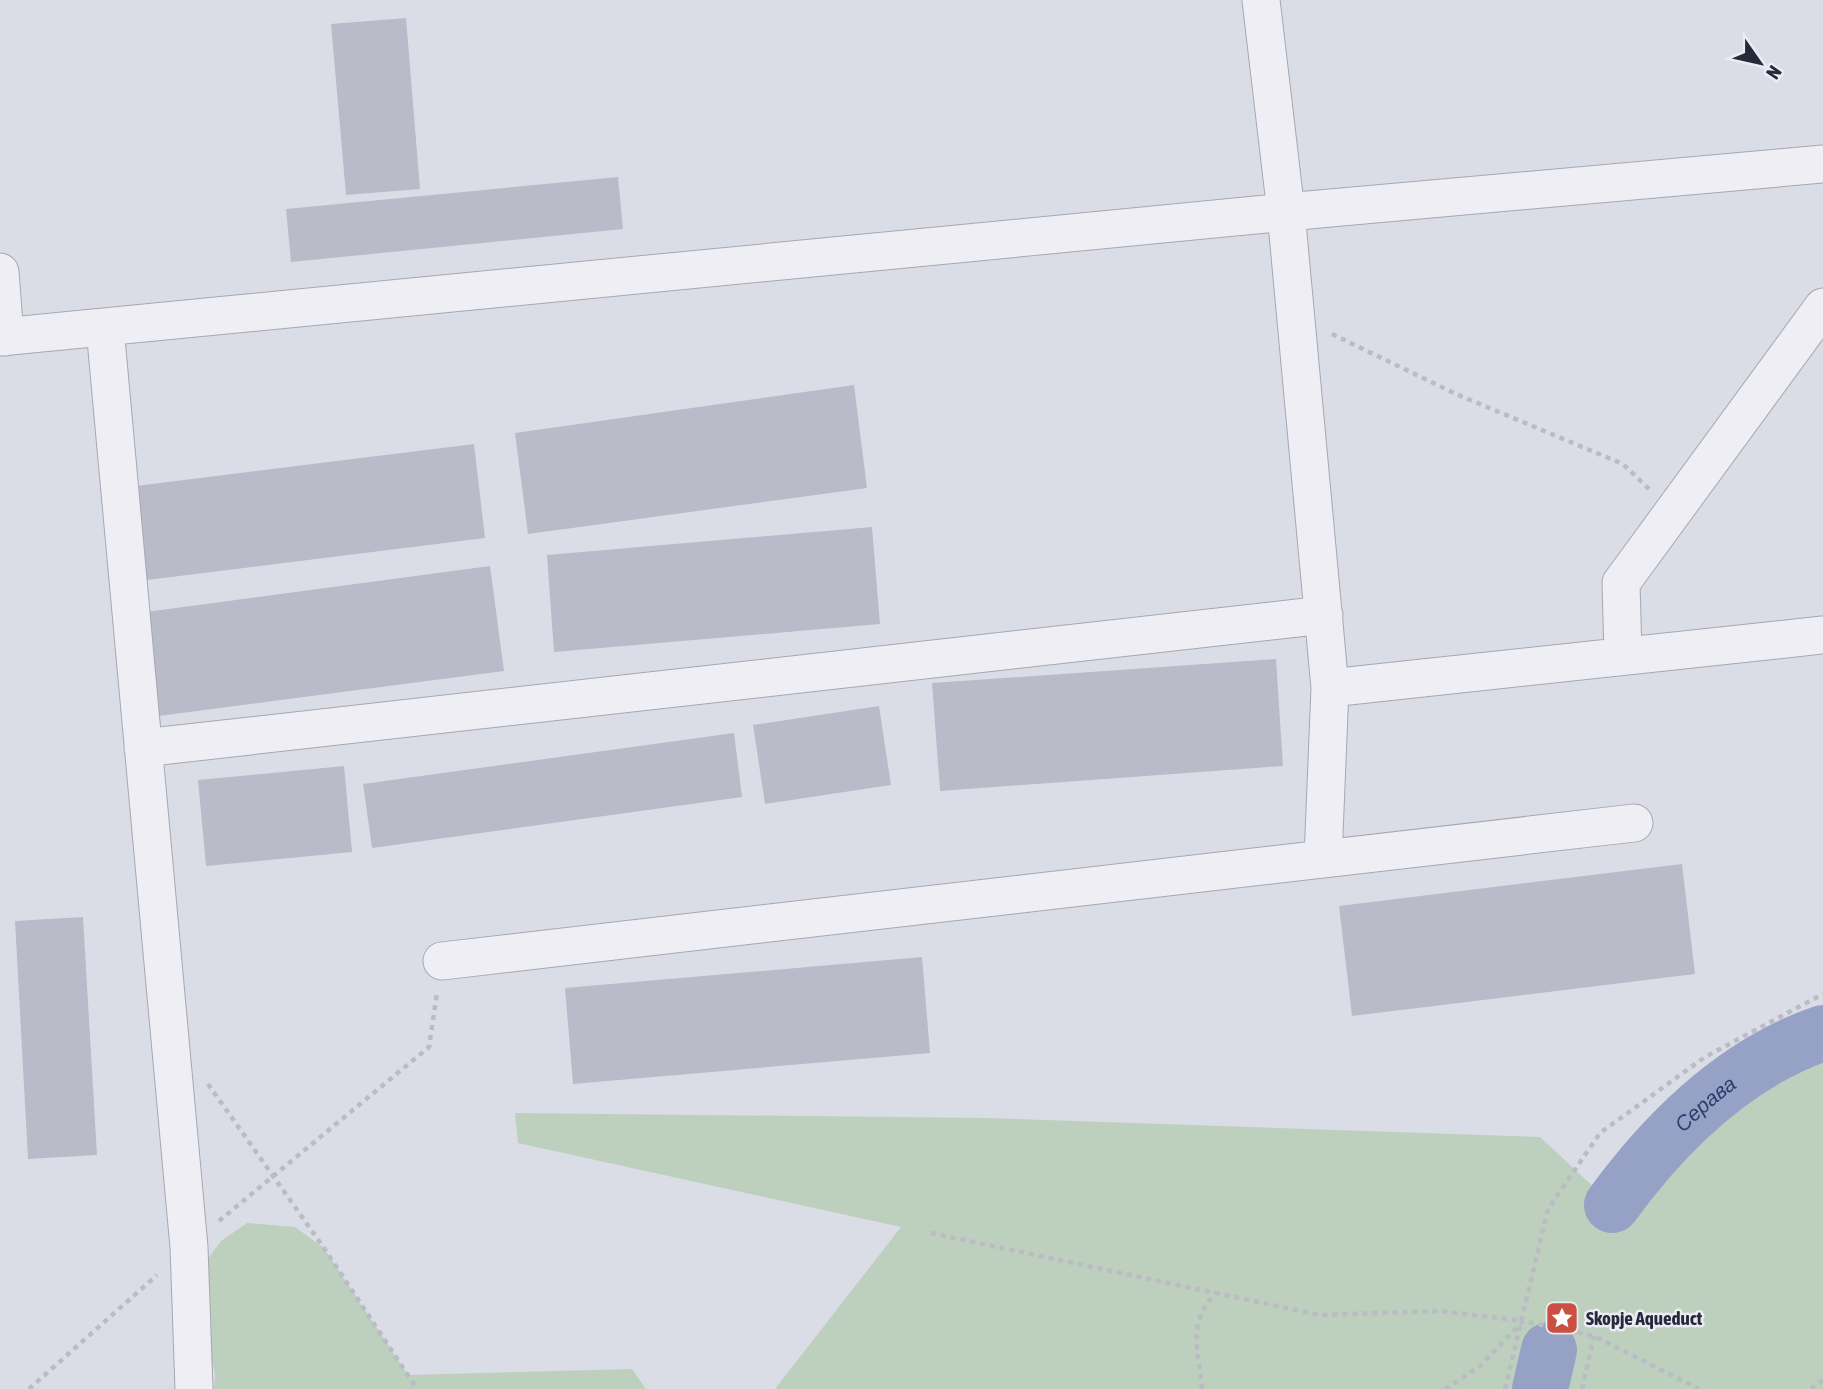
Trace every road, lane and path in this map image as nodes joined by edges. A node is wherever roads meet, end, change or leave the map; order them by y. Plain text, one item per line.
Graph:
1 (1261, 0) edge
2 (1823, 163) edge
3 (1286, 212) junction
4 (0, 272) edge
5 (1823, 307) edge
6 (1296, 317) junction
7 (105, 328) junction
8 (2, 337) edge
9 (1673, 512) junction
10 (1324, 615) junction
11 (1823, 635) edge
12 (1623, 655) junction
13 (1330, 688) junction
14 (143, 748) junction
15 (1634, 823) dead end
16 (1323, 859) junction
17 (442, 961) joint
18 (1823, 994) edge
19 (201, 1074) dead end
20 (274, 1175) junction
21 (931, 1233) dead end
22 (189, 1247) junction
23 (1215, 1293) junction
24 (1523, 1321) junction
25 (1594, 1336) junction
26 (1823, 1380) edge
27 (29, 1389) edge
28 (194, 1389) edge
29 (417, 1389) edge
30 (1202, 1389) edge
31 (1445, 1389) edge
32 (1505, 1389) edge
33 (1582, 1389) edge
34 (1699, 1389) edge
35 (1811, 1389) edge

1 - 3 street
2 - 3 street
3 - 6 street
3 - 7 street
4 - 8 street
5 - 9 street
6 - 9 path
6 - 10 street
7 - 8 street
7 - 14 street
9 - 12 street
10 - 13 street
10 - 14 street
11 - 12 street
12 - 13 street
13 - 16 street
14 - 22 street
15 - 16 street
16 - 17 street
17 - 20 path
18 - 24 path
19 - 20 path
20 - 22 path
20 - 29 path
21 - 23 path
22 - 27 path
22 - 28 street
23 - 24 path
23 - 30 path
24 - 25 path
24 - 31 path
24 - 32 path
25 - 33 path
25 - 34 path
26 - 35 path

